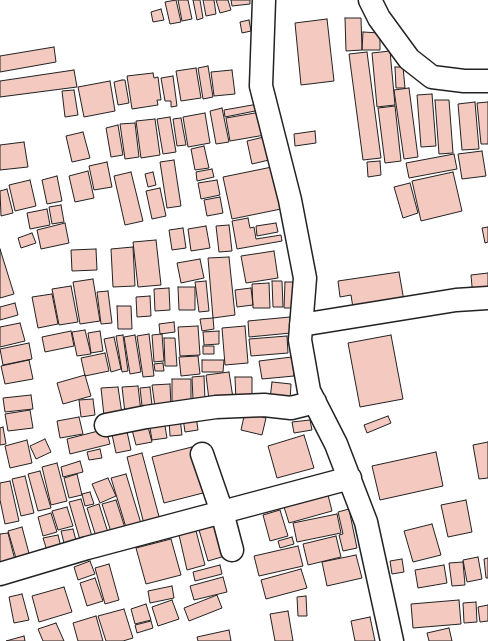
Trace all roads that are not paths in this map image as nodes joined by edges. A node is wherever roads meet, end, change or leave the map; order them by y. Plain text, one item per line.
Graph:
1 (264, 0) edge
2 (370, 0) edge
3 (488, 81) edge
4 (488, 298) edge
5 (301, 325) junction
6 (315, 402) junction
7 (106, 425) dead end
8 (202, 454) dead end
9 (350, 478) junction
10 (222, 512) junction
11 (232, 550) dead end
12 (0, 574) edge
13 (392, 641) edge

1 - 5 street
2 - 3 street
4 - 5 street
5 - 6 street
6 - 7 street
6 - 9 street
8 - 10 street
9 - 10 street
9 - 13 street
10 - 11 street
10 - 12 street

